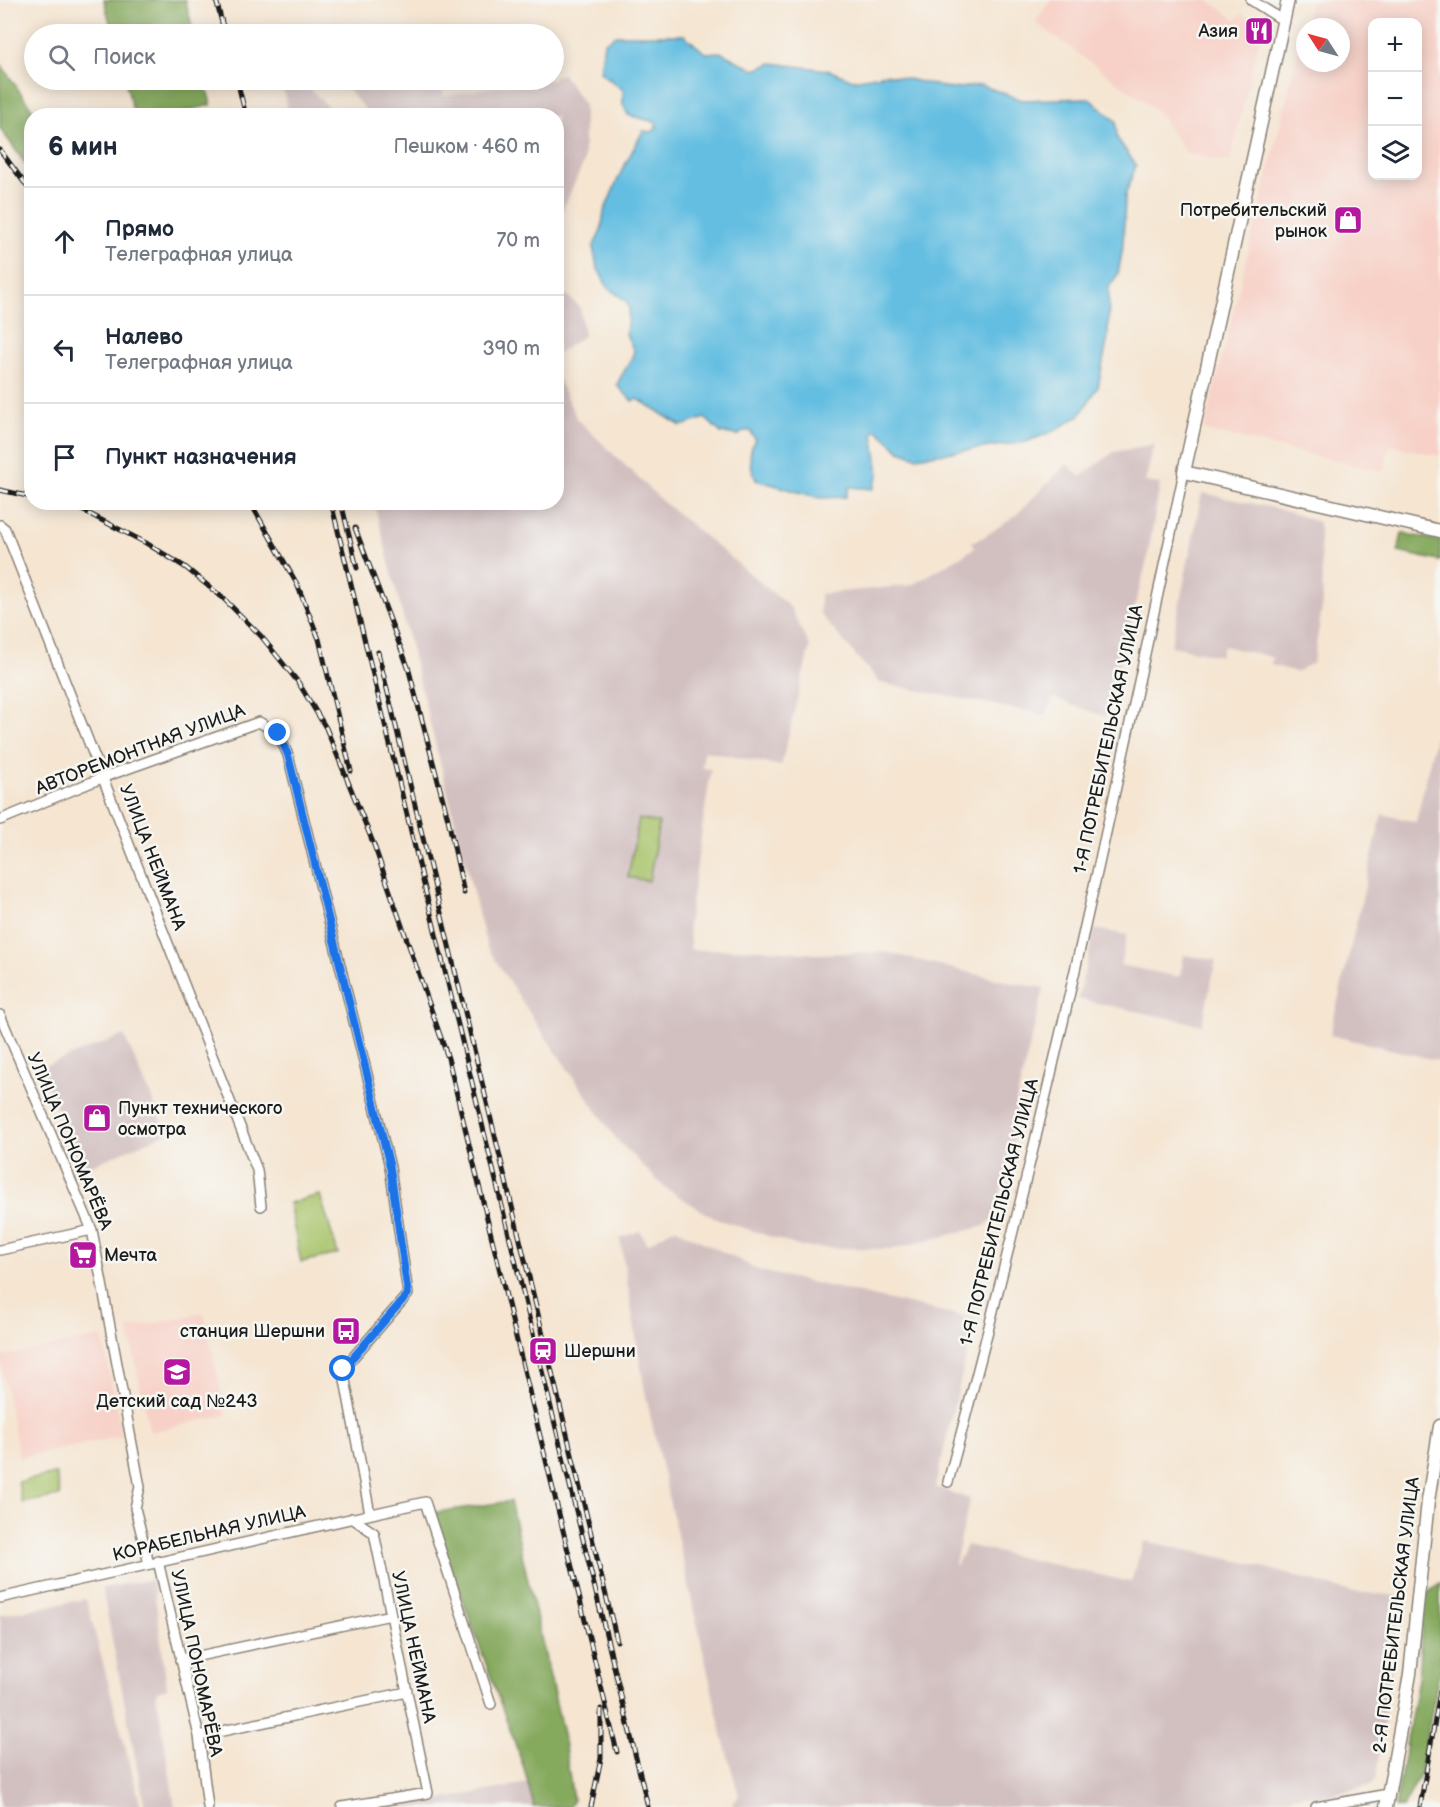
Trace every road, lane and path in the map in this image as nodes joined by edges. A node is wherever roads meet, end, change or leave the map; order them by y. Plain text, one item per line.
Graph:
1 (1251, 0) edge
2 (1288, 0) edge
3 (1284, 21) junction
4 (1184, 472) junction
5 (0, 525) edge
6 (1440, 531) edge
7 (104, 777) junction
8 (0, 820) edge
9 (0, 1015) edge
10 (261, 1206) dead end
11 (92, 1230) junction
12 (0, 1250) edge
13 (1440, 1426) edge
14 (948, 1482) dead end
15 (370, 1514) junction
16 (352, 1518) junction
17 (153, 1563) junction
18 (0, 1598) edge
19 (391, 1615) junction
20 (180, 1659) junction
21 (407, 1692) junction
22 (491, 1704) dead end
23 (199, 1736) junction
24 (1387, 1801) edge
25 (208, 1807) edge
26 (342, 1807) edge
27 (1316, 1807) edge

1 - 3 street
2 - 3 street, 1-Я ПОТРЕБИТЕЛЬСКАЯ УЛИЦА
3 - 4 street, 1-Я ПОТРЕБИТЕЛЬСКАЯ УЛИЦА
4 - 6 street
4 - 14 street, 1-Я ПОТРЕБИТЕЛЬСКАЯ УЛИЦА
5 - 7 street, УЛИЦА НЕЙМАНА
7 - 8 street, АВТОРЕМОНТНАЯ УЛИЦА
7 - 10 street, УЛИЦА НЕЙМАНА
7 - 15 street, АВТОРЕМОНТНАЯ УЛИЦА
9 - 11 street, УЛИЦА ПОНОМАРЁВА
11 - 12 street
11 - 17 street, УЛИЦА ПОНОМАРЁВА
13 - 24 street, 2-Я ПОТРЕБИТЕЛЬСКАЯ УЛИЦА
15 - 16 street, КОРАБЕЛЬНАЯ УЛИЦА
15 - 22 street, КОРАБЕЛЬНАЯ УЛИЦА
16 - 17 street, КОРАБЕЛЬНАЯ УЛИЦА
16 - 19 street, УЛИЦА НЕЙМАНА
17 - 18 street, КОРАБЕЛЬНАЯ УЛИЦА
17 - 20 street, УЛИЦА ПОНОМАРЁВА
19 - 20 street
19 - 21 street, УЛИЦА НЕЙМАНА
20 - 23 street, УЛИЦА ПОНОМАРЁВА
21 - 23 street
21 - 26 street, УЛИЦА НЕЙМАНА
23 - 25 street, УЛИЦА ПОНОМАРЁВА
24 - 27 street

